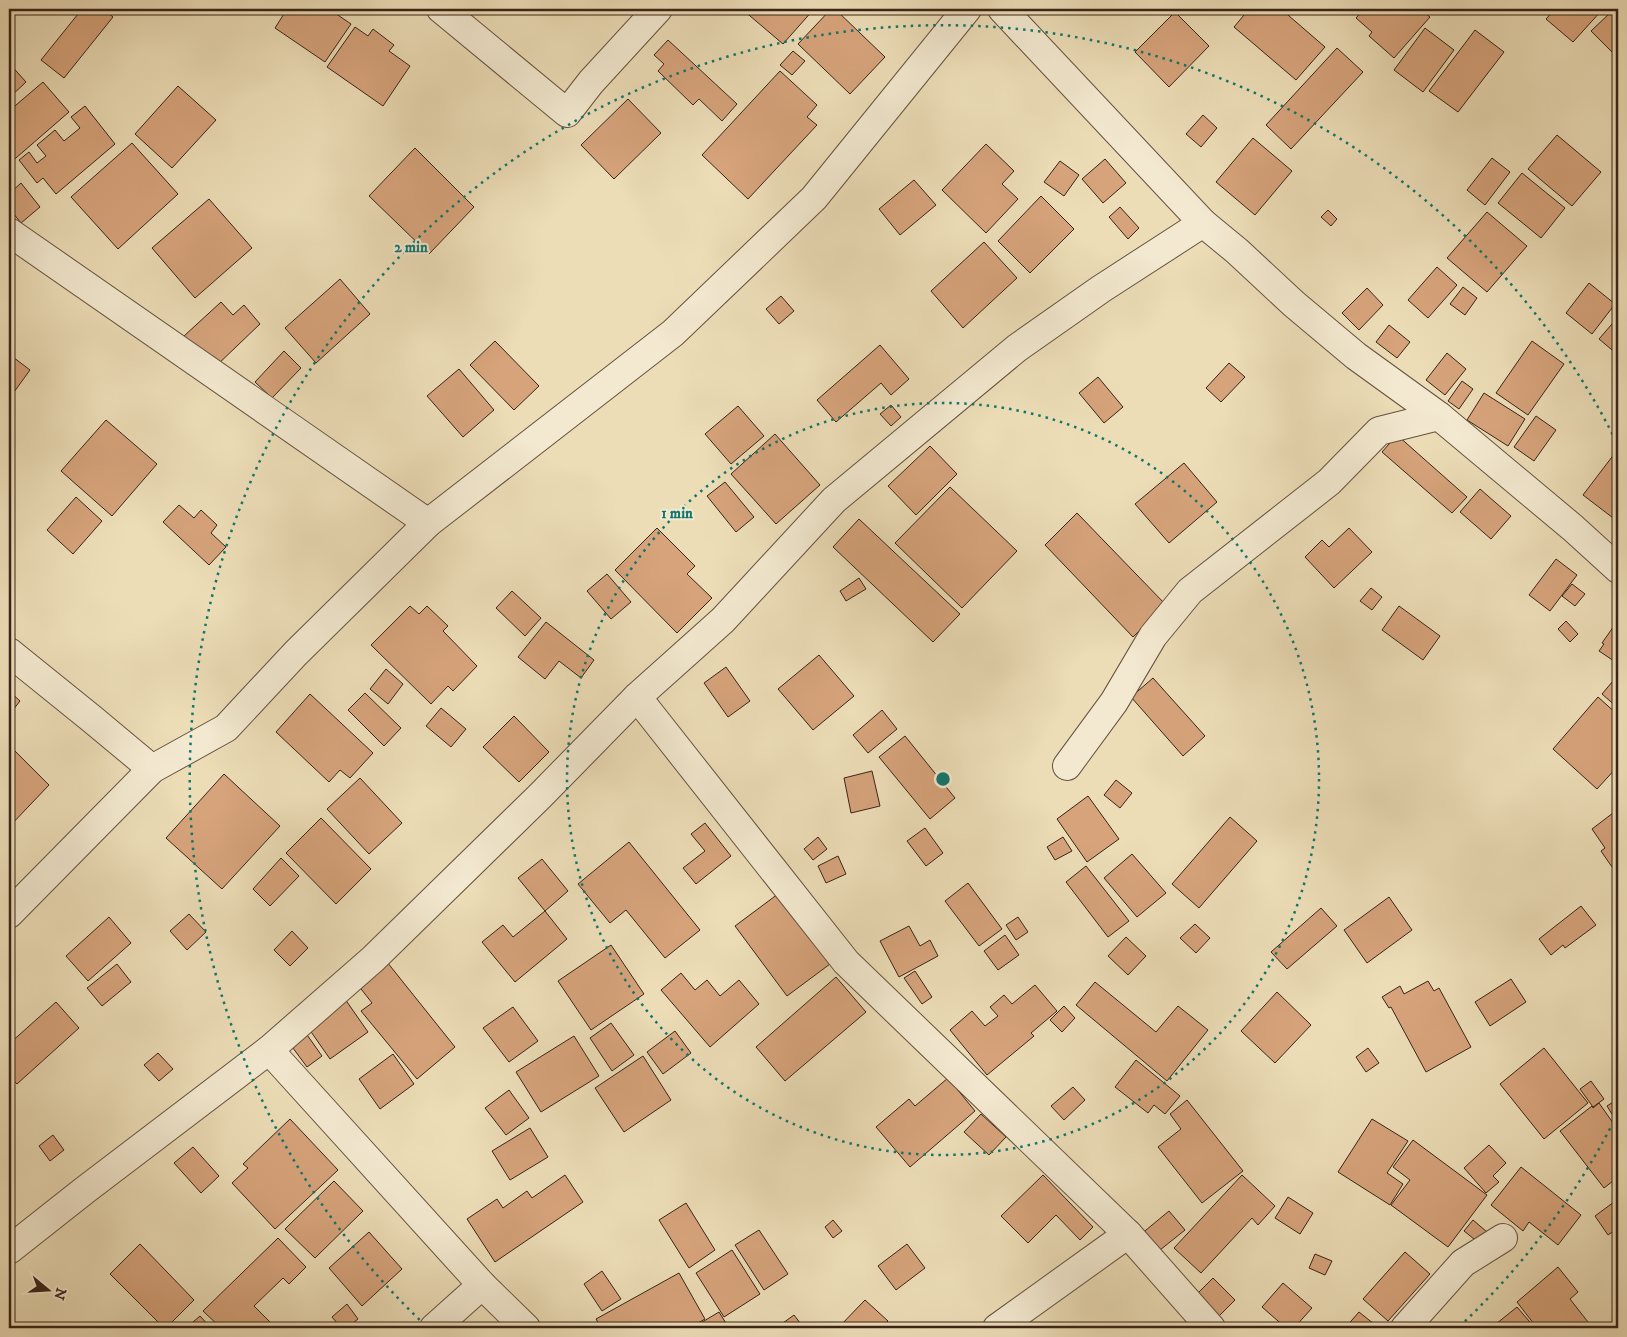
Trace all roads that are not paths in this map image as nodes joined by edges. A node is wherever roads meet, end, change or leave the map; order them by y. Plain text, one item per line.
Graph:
1 (442, 9) edge
2 (658, 9) edge
3 (967, 9) edge
4 (1002, 9) edge
5 (1203, 223) junction
6 (9, 232) edge
7 (1439, 416) junction
8 (428, 523) junction
9 (1618, 569) edge
10 (9, 652) edge
11 (637, 697) junction
12 (1067, 766) dead end
13 (152, 769) junction
14 (9, 914) edge
15 (269, 1050) junction
16 (1128, 1234) junction
17 (1503, 1238) dead end
18 (9, 1250) edge
19 (482, 1285) junction
20 (434, 1328) edge
21 (526, 1328) edge
22 (996, 1328) edge
23 (1210, 1328) edge
24 (1405, 1328) edge

1 - 2 street
3 - 8 street
4 - 5 street
5 - 7 street
5 - 11 street
6 - 8 street
7 - 9 street
7 - 12 street
8 - 13 street
10 - 13 street
11 - 15 street
11 - 16 street
13 - 14 street
15 - 18 street
15 - 19 street
16 - 22 street
16 - 23 street
17 - 24 street
19 - 20 street
19 - 21 street

